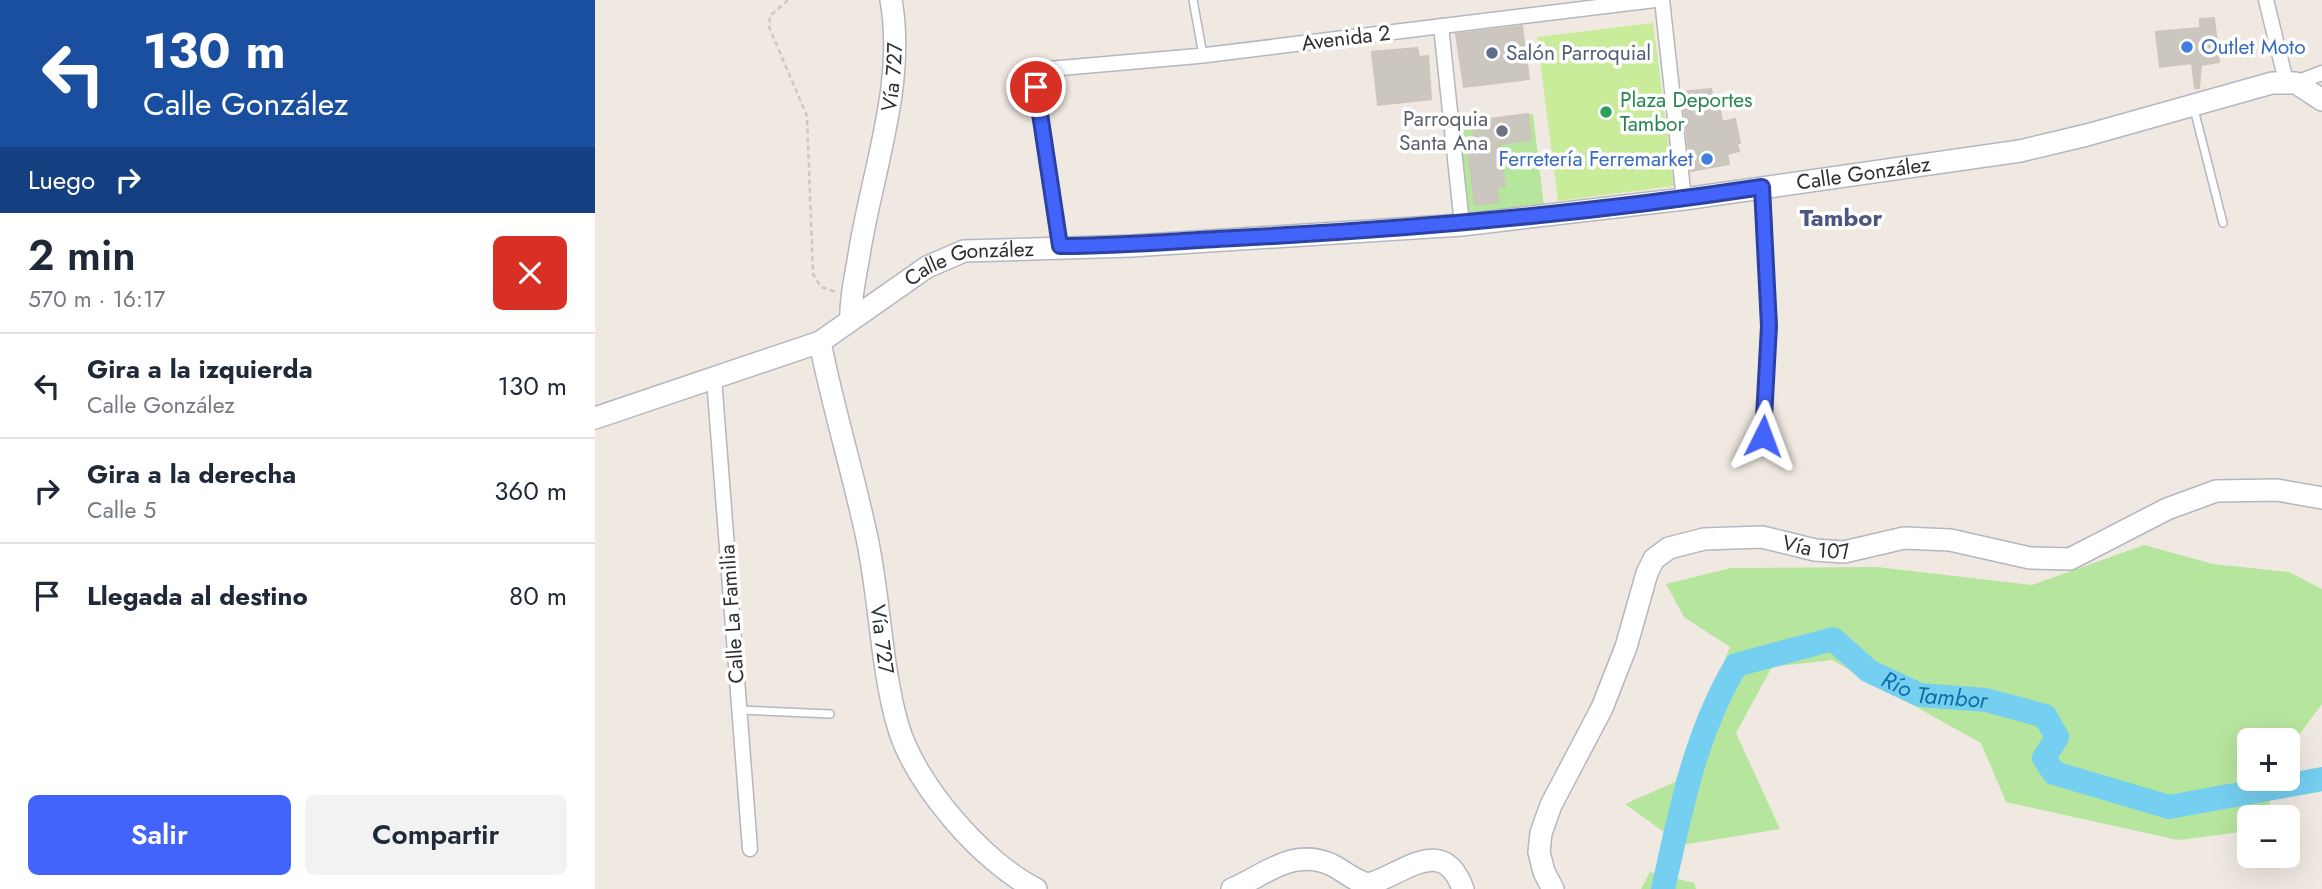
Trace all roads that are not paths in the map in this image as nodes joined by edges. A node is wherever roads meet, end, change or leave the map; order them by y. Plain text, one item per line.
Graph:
1 (891, 0) edge
2 (1193, 0) edge
3 (1655, 0) edge
4 (1662, 0) edge
5 (2266, 0) edge
6 (1441, 26) junction
7 (1203, 55) junction
8 (2322, 73) edge
9 (2291, 82) junction
10 (2322, 100) edge
11 (2193, 105) junction
12 (1762, 187) junction
13 (1684, 200) junction
14 (2223, 223) dead end
15 (1462, 225) junction
16 (1060, 246) junction
17 (851, 318) junction
18 (820, 342) junction
19 (714, 378) junction
20 (595, 418) edge
21 (1763, 436) dead end
22 (2322, 498) edge
23 (740, 710) junction
24 (830, 714) dead end
25 (750, 849) dead end
26 (1036, 889) edge
27 (1232, 889) edge
28 (1463, 889) edge
29 (1553, 889) edge

1 - 17 street, Vía 727
2 - 7 lane
3 - 6 street, Avenida 2
4 - 13 street
5 - 9 street
6 - 7 street, Avenida 2
6 - 15 street
7 - 16 street, Avenida 2
8 - 9 street
9 - 10 street
9 - 11 street, Calle González
11 - 12 street, Calle González
11 - 14 lane
12 - 13 street, Calle González
12 - 21 lane
13 - 15 street, Calle González
15 - 16 street, Calle González
16 - 17 street, Calle González
17 - 18 street, Calle González
18 - 19 street, Calle González
18 - 26 street, Vía 727
19 - 20 street, Calle González
19 - 23 street, Calle La Familia
22 - 29 street, Vía 107
23 - 24 lane
23 - 25 street, Calle La Familia
27 - 28 street

